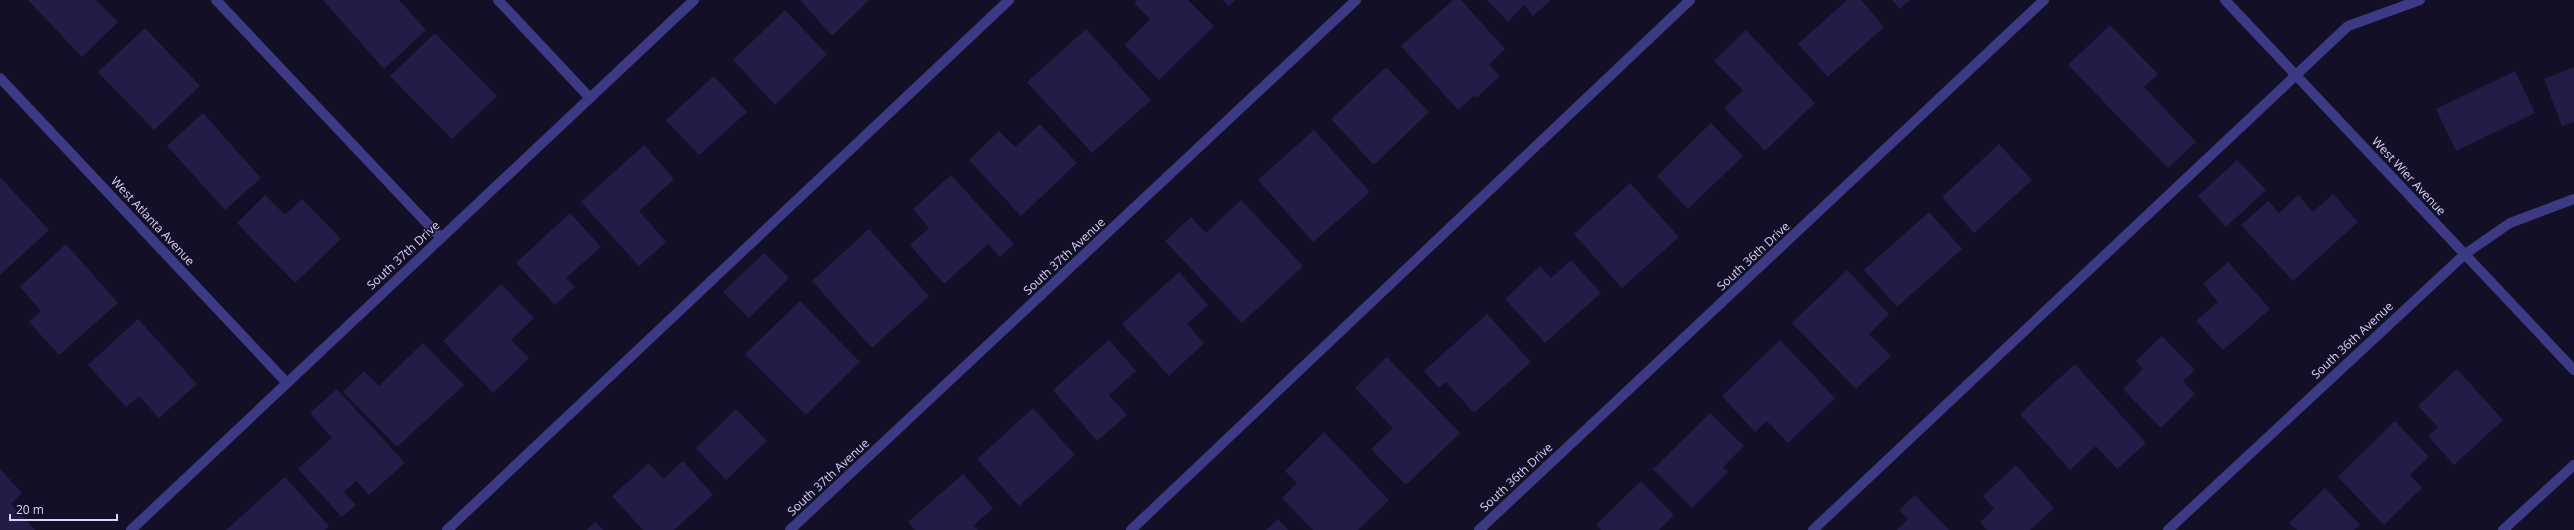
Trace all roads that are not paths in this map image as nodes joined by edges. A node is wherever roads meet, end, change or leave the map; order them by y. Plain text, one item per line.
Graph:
1 (216, 0) edge
2 (498, 0) edge
3 (694, 0) edge
4 (1010, 0) edge
5 (1356, 0) edge
6 (1690, 0) edge
7 (2044, 0) edge
8 (2225, 0) edge
9 (2420, 0) edge
10 (2296, 75) junction
11 (0, 78) edge
12 (590, 98) junction
13 (2574, 199) edge
14 (441, 238) junction
15 (2465, 254) junction
16 (2574, 370) edge
17 (287, 382) junction
18 (2574, 465) edge
19 (130, 530) edge
20 (447, 530) edge
21 (790, 530) edge
22 (1131, 530) edge
23 (1479, 530) edge
24 (1814, 530) edge
25 (2168, 530) edge
26 (2502, 530) edge

1 - 14 street
2 - 12 street
3 - 12 street, South 37th Drive
4 - 20 street
5 - 21 street, South 37th Avenue
6 - 22 street
7 - 23 street, South 36th Drive
8 - 10 street, West Wier Avenue
9 - 10 street
10 - 15 street, West Wier Avenue
10 - 24 street
11 - 17 street, West Atlanta Avenue
12 - 14 street, South 37th Drive
13 - 15 street, South 36th Avenue
14 - 17 street, South 37th Drive
15 - 16 street, West Wier Avenue
15 - 25 street, South 36th Avenue
17 - 19 street, South 37th Drive
18 - 26 street

